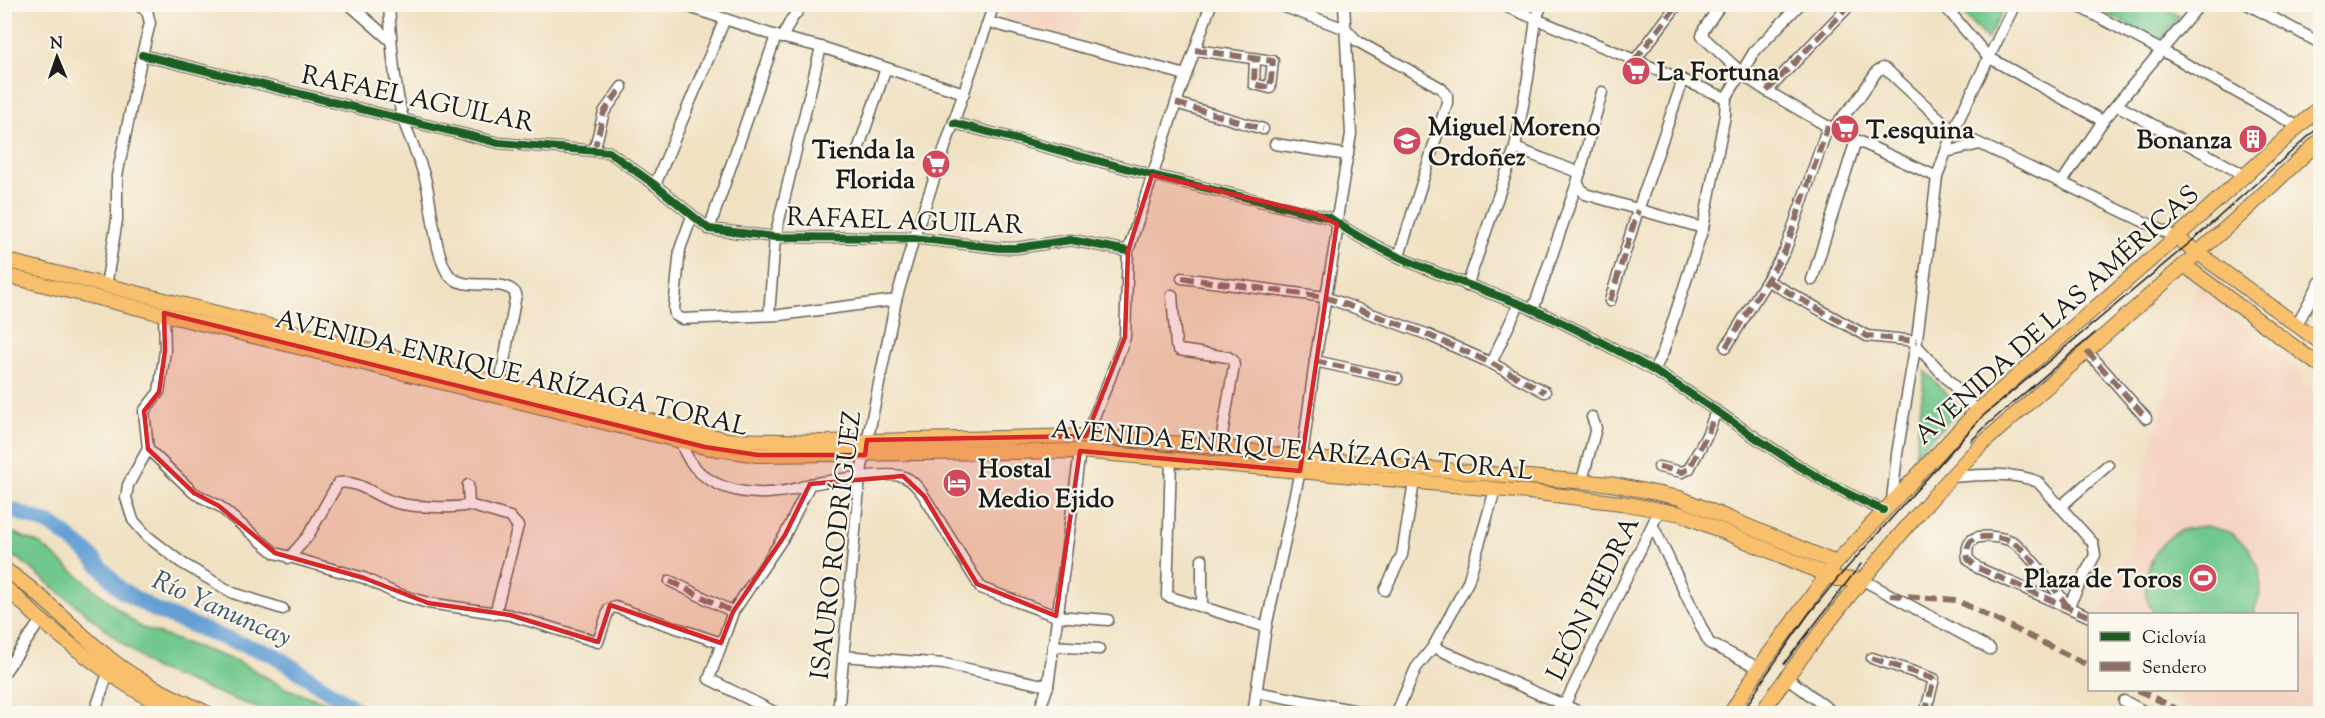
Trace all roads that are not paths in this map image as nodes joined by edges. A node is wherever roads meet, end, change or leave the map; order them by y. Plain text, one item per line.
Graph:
1 (136, 4) edge
2 (350, 4) edge
3 (389, 4) edge
4 (680, 4) edge
5 (803, 4) edge
6 (994, 4) edge
7 (1211, 4) edge
8 (1276, 4) edge
9 (1344, 4) edge
10 (1500, 4) edge
11 (1542, 4) edge
12 (1678, 4) edge
13 (1721, 4) edge
14 (1800, 4) edge
15 (1943, 4) edge
16 (2015, 4) edge
17 (2074, 4) edge
18 (2200, 4) edge
19 (2247, 4) edge
20 (1849, 6) dead end
21 (725, 19) junction
22 (1536, 19) junction
23 (988, 22) junction
24 (1346, 29) junction
25 (779, 37) junction
26 (391, 41) junction
27 (2320, 43) edge
28 (820, 47) junction
29 (1195, 50) junction
30 (2161, 50) junction
31 (142, 55) junction
32 (1988, 57) junction
33 (1255, 58) dead end
34 (1635, 60) junction
35 (886, 68) junction
36 (1742, 74) junction
37 (1186, 75) junction
38 (1683, 80) junction
39 (622, 87) dead end
40 (1767, 91) junction
41 (1602, 92) dead end
42 (964, 93) junction
43 (1726, 98) junction
44 (1176, 103) junction
45 (2117, 105) junction
46 (2320, 107) edge
47 (404, 120) junction
48 (2103, 121) junction
49 (954, 123) junction
50 (1830, 127) junction
51 (2299, 127) junction
52 (1263, 129) dead end
53 (1953, 131) junction
54 (1856, 140) junction
55 (2320, 140) edge
56 (1275, 144) dead end
57 (1980, 144) junction
58 (1515, 148) junction
59 (594, 151) junction
60 (1946, 152) junction
61 (857, 153) dead end
62 (1348, 155) junction
63 (1152, 175) junction
64 (2244, 175) junction
65 (1937, 177) junction
66 (1579, 178) junction
67 (2062, 182) junction
68 (655, 185) junction
69 (1638, 210) junction
70 (692, 216) junction
71 (1337, 224) junction
72 (1703, 228) junction
73 (709, 230) junction
74 (775, 237) junction
75 (2176, 237) junction
76 (914, 238) junction
77 (1128, 252) junction
78 (2197, 253) junction
79 (1399, 256) junction
80 (4, 260) edge
81 (2184, 266) junction
82 (4, 275) edge
83 (1182, 278) dead end
84 (1812, 280) dead end
85 (1768, 281) junction
86 (2320, 282) edge
87 (106, 286) junction
88 (1467, 286) junction
89 (1172, 294) dead end
90 (1325, 297) junction
91 (896, 300) junction
92 (1611, 302) dead end
93 (1519, 304) junction
94 (1533, 310) junction
95 (164, 313) junction
96 (769, 315) junction
97 (2296, 326) junction
98 (2320, 342) edge
99 (1916, 343) junction
100 (1726, 347) dead end
101 (2087, 351) junction
102 (1315, 361) junction
103 (1491, 363) junction
104 (2320, 366) edge
105 (1654, 371) junction
106 (1397, 379) dead end
107 (500, 384) junction
108 (1545, 392) dead end
109 (1716, 411) junction
110 (1977, 411) junction
111 (1592, 417) dead end
112 (2146, 418) dead end
113 (1086, 436) junction
114 (867, 440) junction
115 (681, 442) junction
116 (1220, 447) junction
117 (148, 449) junction
118 (1080, 451) junction
119 (865, 454) junction
120 (1171, 458) junction
121 (1967, 459) junction
122 (1301, 465) junction
123 (2108, 465) dead end
124 (1659, 467) dead end
125 (860, 477) junction
126 (1950, 477) junction
127 (1978, 477) junction
128 (1582, 481) junction
129 (1414, 482) junction
130 (468, 484) dead end
131 (810, 484) junction
132 (1495, 489) junction
133 (469, 505) junction
134 (1887, 505) junction
135 (2060, 507) junction
136 (1659, 511) junction
137 (1653, 526) junction
138 (289, 558) junction
139 (1202, 559) dead end
140 (1836, 563) junction
141 (4, 569) edge
142 (1828, 575) junction
143 (1863, 580) junction
144 (670, 581) dead end
145 (4, 587) edge
146 (1385, 590) dead end
147 (1202, 606) junction
148 (2068, 607) junction
149 (283, 609) dead end
150 (733, 612) junction
151 (495, 614) junction
152 (1056, 616) junction
153 (2088, 616) edge
154 (41, 620) junction
155 (1108, 620) dead end
156 (1266, 627) junction
157 (721, 644) junction
158 (1053, 646) junction
159 (1433, 647) junction
160 (1099, 649) dead end
161 (1990, 649) dead end
162 (843, 656) junction
163 (1872, 658) dead end
164 (1759, 668) junction
165 (4, 673) edge
166 (108, 673) junction
167 (1785, 676) junction
168 (1048, 686) junction
169 (1256, 692) junction
170 (2124, 701) dead end
171 (1565, 704) junction
172 (94, 714) edge
173 (178, 714) edge
174 (210, 714) edge
175 (778, 714) edge
176 (838, 714) edge
177 (1038, 714) edge
178 (1253, 714) edge
179 (1374, 714) edge
180 (1396, 714) edge
181 (1584, 714) edge
182 (1730, 714) edge
183 (1761, 714) edge
184 (1835, 714) edge
185 (1925, 714) edge
186 (2149, 714) edge

1 - 31 street
2 - 26 street
3 - 26 street
4 - 21 street
5 - 25 street
6 - 23 street, ISAURO RODRÍGUEZ
7 - 29 street
8 - 24 street
9 - 24 street
10 - 22 street
11 - 22 street
12 - 34 street
13 - 36 street
14 - 36 street
15 - 32 street
16 - 32 street
17 - 30 street
18 - 30 street
19 - 27 street
20 - 40 street
21 - 25 street
21 - 68 street
22 - 34 street
22 - 58 street
23 - 37 street
23 - 42 street, ISAURO RODRÍGUEZ
24 - 62 street
24 - 79 street
25 - 28 street
25 - 73 street
26 - 47 street
28 - 35 street
28 - 74 street
29 - 33 street
29 - 37 street
30 - 45 street
30 - 51 street
31 - 47 street, RAFAEL AGUILAR
31 - 87 street
32 - 48 street
32 - 53 street
34 - 38 street
35 - 42 street
35 - 61 street
36 - 40 street
36 - 43 street
37 - 44 street
38 - 43 street
38 - 69 street
39 - 59 street
40 - 50 street
41 - 66 street
42 - 49 street, ISAURO RODRÍGUEZ
43 - 72 street
44 - 52 street
44 - 63 street
45 - 48 street
45 - 64 street
46 - 51 main road, AVENIDA DE LAS AMÉRICAS
47 - 59 street, RAFAEL AGUILAR
47 - 107 street
48 - 67 street
49 - 63 street
49 - 76 street, ISAURO RODRÍGUEZ
50 - 53 street
50 - 54 street
50 - 85 street
51 - 64 main road, AVENIDA DE LAS AMÉRICAS
53 - 57 street
53 - 60 street
54 - 65 street
54 - 84 street
55 - 78 main road, AVENIDA DE LAS AMÉRICAS
56 - 62 street
57 - 60 street
57 - 67 street
58 - 66 street
58 - 88 street
59 - 68 street, RAFAEL AGUILAR
60 - 65 street
62 - 71 street
63 - 71 street
63 - 77 street
64 - 75 main road, AVENIDA DE LAS AMÉRICAS
65 - 99 street
66 - 69 street
66 - 94 street
67 - 75 street
68 - 70 street, RAFAEL AGUILAR
69 - 72 street
69 - 92 street
70 - 73 street, RAFAEL AGUILAR
70 - 96 street
71 - 79 street
71 - 90 street
72 - 105 street
73 - 74 street, RAFAEL AGUILAR
74 - 76 street, RAFAEL AGUILAR
74 - 96 street
75 - 78 main road
75 - 110 main road, AVENIDA DE LAS AMÉRICAS
76 - 77 street, RAFAEL AGUILAR
76 - 91 street, ISAURO RODRÍGUEZ
77 - 113 street
78 - 81 main road, AVENIDA DE LAS AMÉRICAS
78 - 97 main road
79 - 88 street
80 - 87 main road, AVENIDA ENRIQUE ARÍZAGA TORAL
81 - 101 main road, AVENIDA DE LAS AMÉRICAS
81 - 104 main road
82 - 95 main road, AVENIDA ENRIQUE ARÍZAGA TORAL
83 - 90 street
85 - 99 street
85 - 100 street
86 - 97 street
87 - 107 main road, AVENIDA ENRIQUE ARÍZAGA TORAL
88 - 93 street
89 - 116 street
90 - 102 street
90 - 103 street
91 - 96 street
91 - 114 street, ISAURO RODRÍGUEZ
93 - 94 street
93 - 103 street
94 - 105 street
95 - 115 main road, AVENIDA ENRIQUE ARÍZAGA TORAL
95 - 117 street
97 - 98 main road
99 - 110 street
99 - 134 street
101 - 112 street
101 - 121 main road, AVENIDA DE LAS AMÉRICAS
102 - 106 street
102 - 122 street
103 - 108 street
105 - 109 street
107 - 114 main road, AVENIDA ENRIQUE ARÍZAGA TORAL
109 - 124 street
109 - 134 street
110 - 134 main road, AVENIDA DE LAS AMÉRICAS
111 - 128 street
113 - 114 main road, AVENIDA ENRIQUE ARÍZAGA TORAL
113 - 116 main road, AVENIDA ENRIQUE ARÍZAGA TORAL
114 - 119 street, ISAURO RODRÍGUEZ
115 - 119 main road, AVENIDA ENRIQUE ARÍZAGA TORAL
115 - 131 street
116 - 122 main road, AVENIDA ENRIQUE ARÍZAGA TORAL
117 - 138 street
117 - 149 street
118 - 119 main road, AVENIDA ENRIQUE ARÍZAGA TORAL
118 - 120 main road, AVENIDA ENRIQUE ARÍZAGA TORAL
118 - 152 street
119 - 125 street, ISAURO RODRÍGUEZ
120 - 122 main road, AVENIDA ENRIQUE ARÍZAGA TORAL
120 - 147 street
121 - 126 main road, AVENIDA DE LAS AMÉRICAS
121 - 127 street
122 - 128 main road, AVENIDA ENRIQUE ARÍZAGA TORAL
122 - 129 main road, AVENIDA ENRIQUE ARÍZAGA TORAL
122 - 156 street
123 - 135 street
125 - 131 street
125 - 152 street
125 - 162 street, ISAURO RODRÍGUEZ
126 - 127 street
126 - 143 main road, AVENIDA DE LAS AMÉRICAS
127 - 135 street
128 - 140 main road, AVENIDA ENRIQUE ARÍZAGA TORAL
129 - 132 main road, AVENIDA ENRIQUE ARÍZAGA TORAL
129 - 146 street
130 - 133 street
131 - 150 street
132 - 136 main road, AVENIDA ENRIQUE ARÍZAGA TORAL
132 - 159 street
133 - 138 street
133 - 151 street
134 - 140 main road, AVENIDA DE LAS AMÉRICAS
135 - 148 street
136 - 137 street, LEÓN PIEDRA
136 - 142 main road, AVENIDA ENRIQUE ARÍZAGA TORAL
137 - 164 street
137 - 171 street, LEÓN PIEDRA
138 - 151 street
139 - 147 street
140 - 142 main road, AVENIDA DE LAS AMÉRICAS
141 - 174 main road
142 - 143 main road, AVENIDA ENRIQUE ARÍZAGA TORAL
142 - 164 main road, AVENIDA DE LAS AMÉRICAS
143 - 161 street
143 - 167 main road, AVENIDA DE LAS AMÉRICAS
144 - 150 street
145 - 154 main road
147 - 156 street
148 - 148 street
148 - 153 street
150 - 157 street
151 - 157 street
152 - 155 street
152 - 158 street
154 - 165 street
154 - 166 main road
156 - 169 street
157 - 175 street
158 - 160 street
158 - 168 street
159 - 171 street
159 - 180 street
162 - 168 street
162 - 176 street, ISAURO RODRÍGUEZ
163 - 185 street
164 - 182 main road, AVENIDA DE LAS AMÉRICAS
166 - 172 street
166 - 173 main road
167 - 183 main road, AVENIDA DE LAS AMÉRICAS
167 - 184 street
168 - 177 street
169 - 178 street
169 - 179 street
170 - 186 street
171 - 181 street

